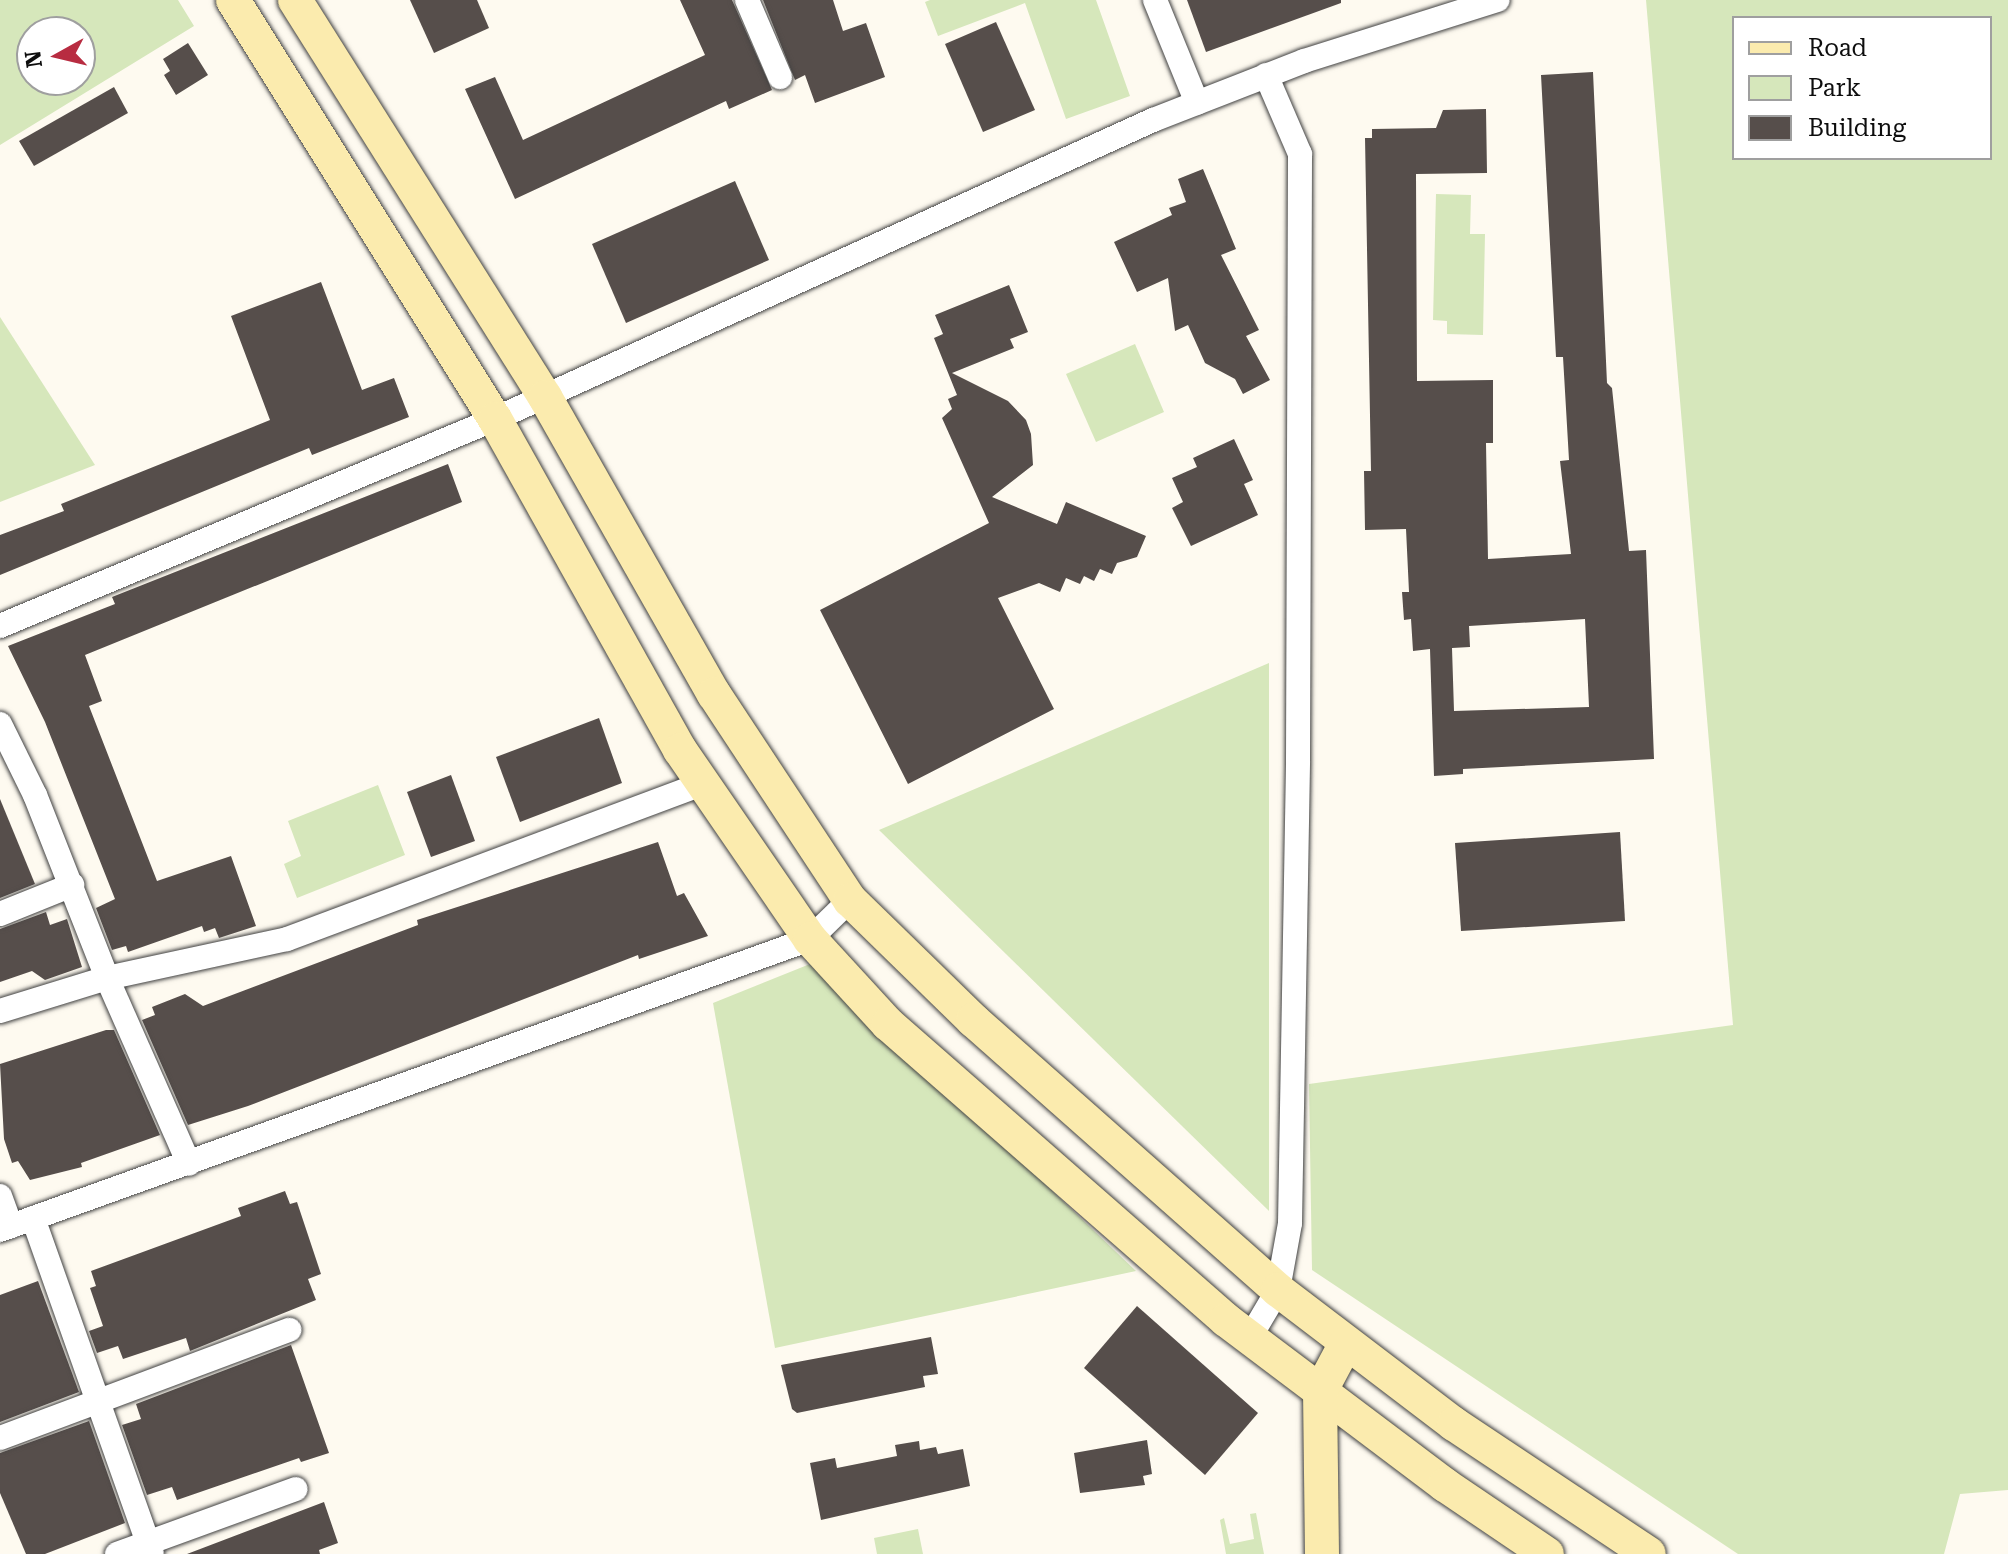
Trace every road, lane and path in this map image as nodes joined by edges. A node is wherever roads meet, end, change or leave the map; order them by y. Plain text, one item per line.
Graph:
1 (233, 0) edge
2 (295, 0) edge
3 (747, 0) edge
4 (1155, 0) edge
5 (1498, 0) edge
6 (1266, 75) junction
7 (780, 77) dead end
8 (1197, 103) junction
9 (545, 397) junction
10 (495, 419) junction
11 (0, 626) edge
12 (0, 724) edge
13 (702, 784) junction
14 (72, 885) junction
15 (850, 900) junction
16 (0, 914) edge
17 (810, 939) junction
18 (107, 978) junction
19 (0, 1011) edge
20 (189, 1164) junction
21 (0, 1196) edge
22 (15, 1224) edge
23 (1278, 1290) junction
24 (289, 1330) dead end
25 (1249, 1339) junction
26 (1346, 1343) junction
27 (1320, 1392) junction
28 (97, 1400) junction
29 (0, 1438) edge
30 (296, 1489) dead end
31 (150, 1548) edge
32 (117, 1554) edge
33 (1322, 1554) edge
34 (1547, 1554) edge
35 (1649, 1554) edge

1 - 10 main road
2 - 9 main road
3 - 7 street
4 - 8 street
5 - 6 street
6 - 8 street
6 - 23 street
8 - 9 street
9 - 10 street
9 - 15 main road
10 - 11 street
10 - 13 main road
12 - 14 street
13 - 17 main road
13 - 18 street
14 - 16 street
14 - 18 street
15 - 17 street
15 - 23 main road
17 - 20 street
17 - 25 main road
18 - 19 street
18 - 20 street
20 - 22 street
21 - 22 street
22 - 28 street
23 - 25 street
23 - 26 main road
24 - 28 street
25 - 27 main road
26 - 27 main road
26 - 35 main road
27 - 33 main road
27 - 34 main road
28 - 29 street
28 - 31 street
30 - 31 street
31 - 32 street

